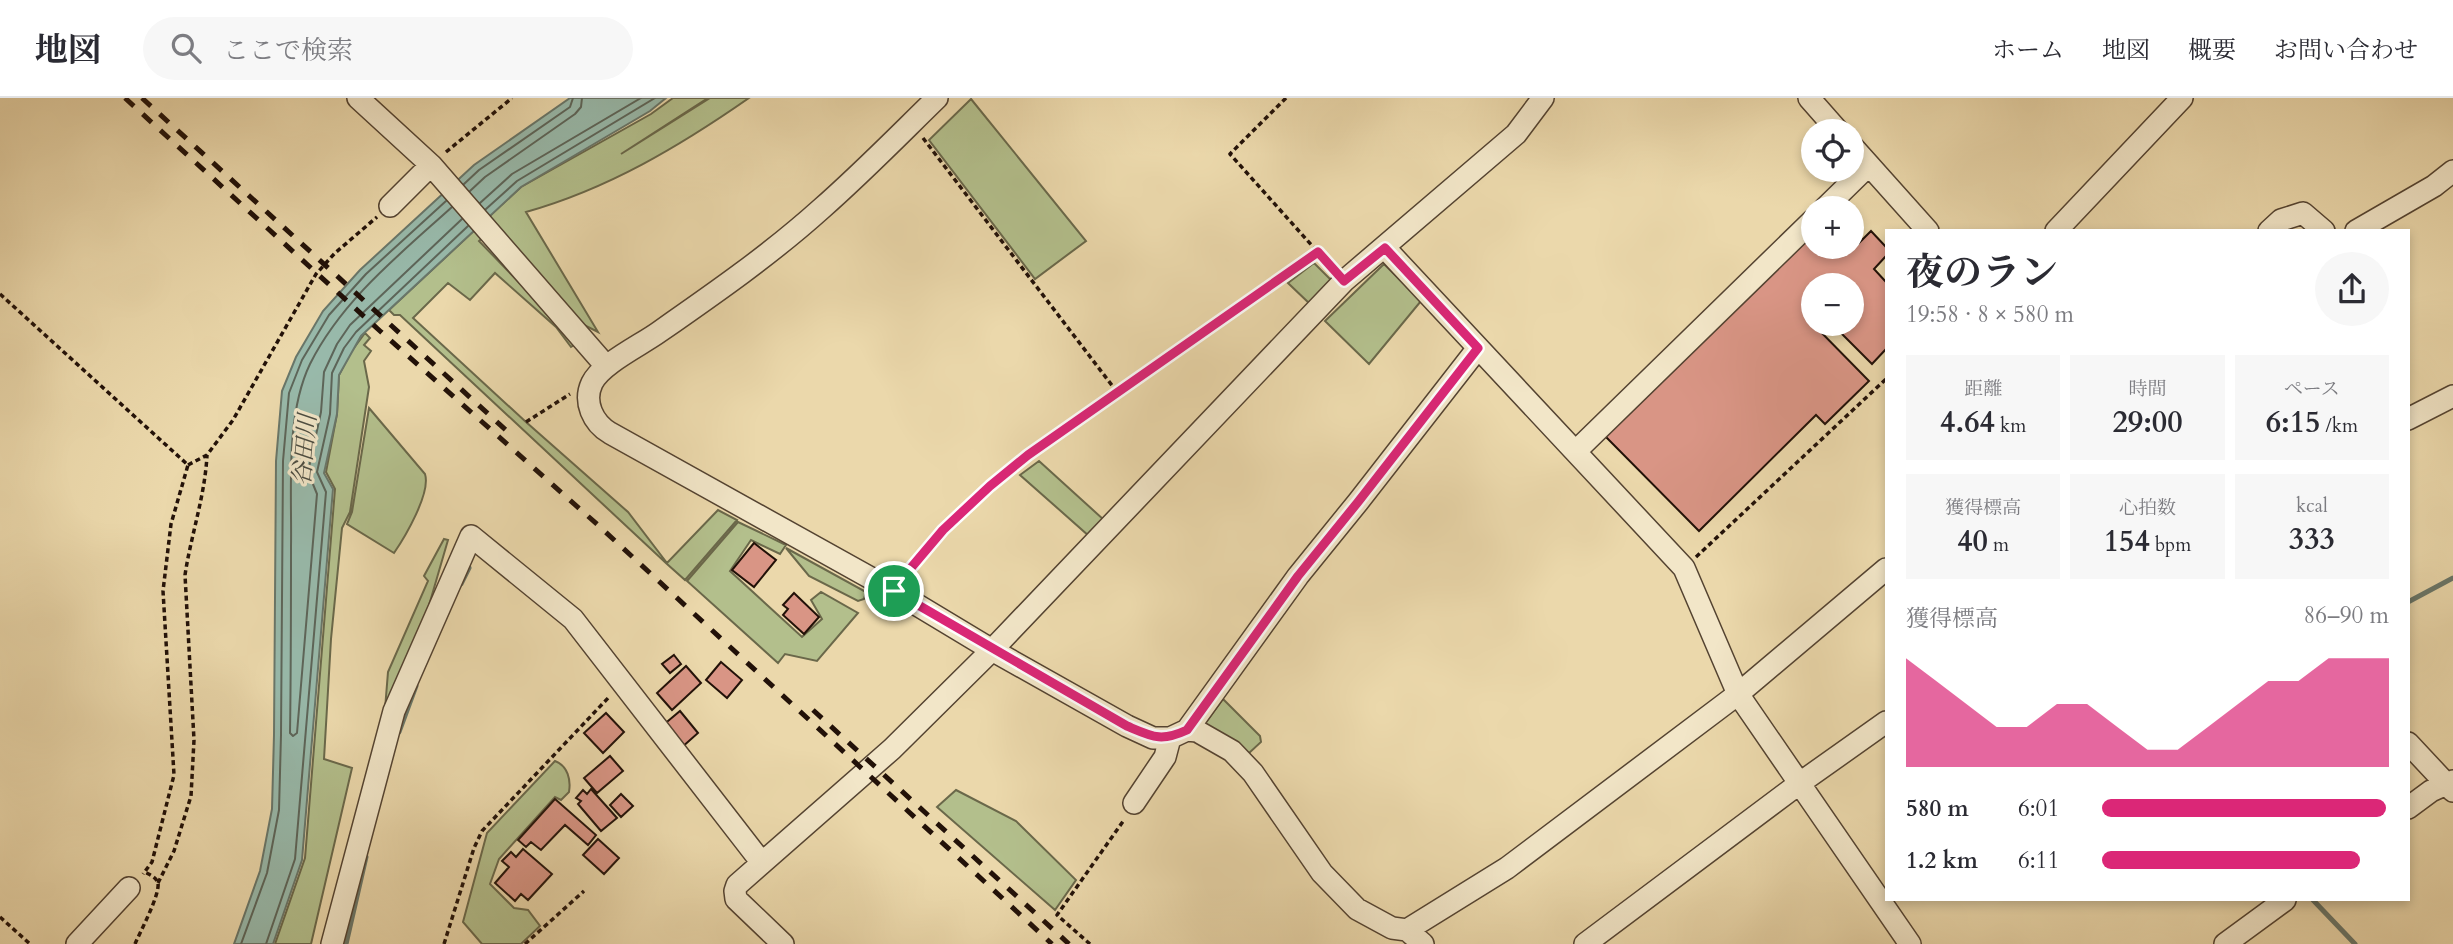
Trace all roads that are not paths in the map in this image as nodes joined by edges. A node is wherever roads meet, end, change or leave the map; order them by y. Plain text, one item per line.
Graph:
1 (358, 98) edge
2 (937, 98) edge
3 (1543, 98) edge
4 (1809, 98) edge
5 (2182, 98) edge
6 (1828, 119) edge
7 (1864, 159) edge
8 (1869, 165) junction
9 (434, 168) junction
10 (2453, 171) edge
11 (1837, 196) edge
12 (390, 206) road end
13 (1926, 229) edge
14 (2058, 229) edge
15 (2271, 229) edge
16 (2322, 229) edge
17 (2359, 229) edge
18 (1801, 232) edge
19 (1385, 248) junction
20 (1478, 348) junction
21 (606, 366) junction
22 (2453, 396) edge
23 (2410, 418) edge
24 (1576, 451) junction
25 (1885, 570) edge
26 (992, 650) junction
27 (1738, 694) junction
28 (1885, 723) edge
29 (1179, 734) junction
30 (2410, 745) edge
31 (1800, 783) junction
32 (2451, 785) edge
33 (1134, 803) road end
34 (2410, 807) edge
35 (762, 863) junction
36 (129, 888) road end
37 (2284, 901) edge
38 (1415, 937) edge
39 (77, 944) edge
40 (332, 944) edge
41 (783, 944) edge
42 (1585, 944) edge
43 (1910, 944) edge
44 (2225, 944) edge

1 - 9 street
2 - 21 street
3 - 19 street
4 - 6 street
5 - 14 street
7 - 8 street
8 - 11 street
8 - 13 street
9 - 12 street
9 - 21 street
10 - 17 street
15 - 16 street
18 - 24 street
19 - 20 street
19 - 26 street
20 - 24 street
20 - 29 street
21 - 26 street
22 - 23 street
24 - 27 street
25 - 27 street
26 - 29 street
26 - 35 street
27 - 31 street
27 - 38 street
28 - 31 street
29 - 33 street
29 - 38 street
30 - 32 street
31 - 42 street
31 - 43 street
32 - 34 street
35 - 40 street
35 - 41 street
36 - 39 street
37 - 44 street

